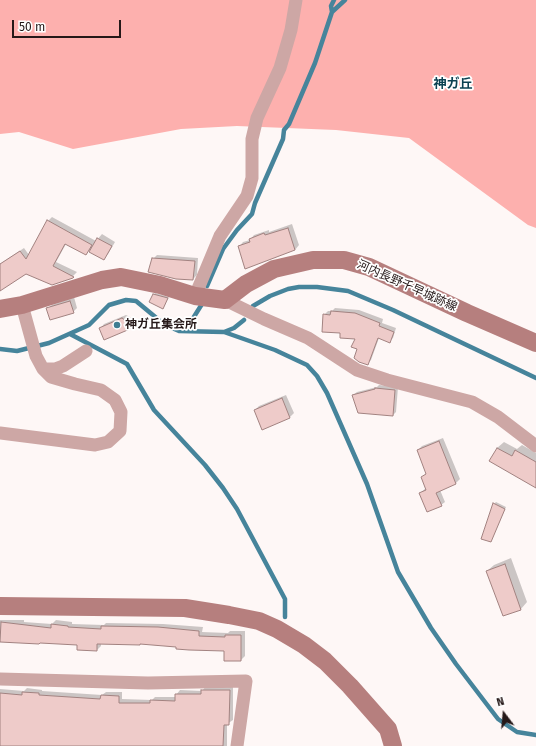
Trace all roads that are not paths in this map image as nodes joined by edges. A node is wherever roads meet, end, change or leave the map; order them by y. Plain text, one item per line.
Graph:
1 (296, 0) edge
2 (195, 296) junction
3 (225, 300) junction
4 (0, 308) edge
5 (23, 310) junction
6 (536, 343) edge
7 (86, 350) dead end
8 (43, 369) junction
9 (0, 433) edge
10 (536, 446) edge
11 (0, 606) edge
12 (0, 679) edge
13 (237, 746) edge
14 (393, 746) edge

1 - 2 street
2 - 3 main road
2 - 5 main road
3 - 6 main road, 河内長野千早城跡線
3 - 10 street
4 - 5 main road
5 - 8 street
7 - 8 street
8 - 9 street
11 - 14 main road
12 - 13 street

